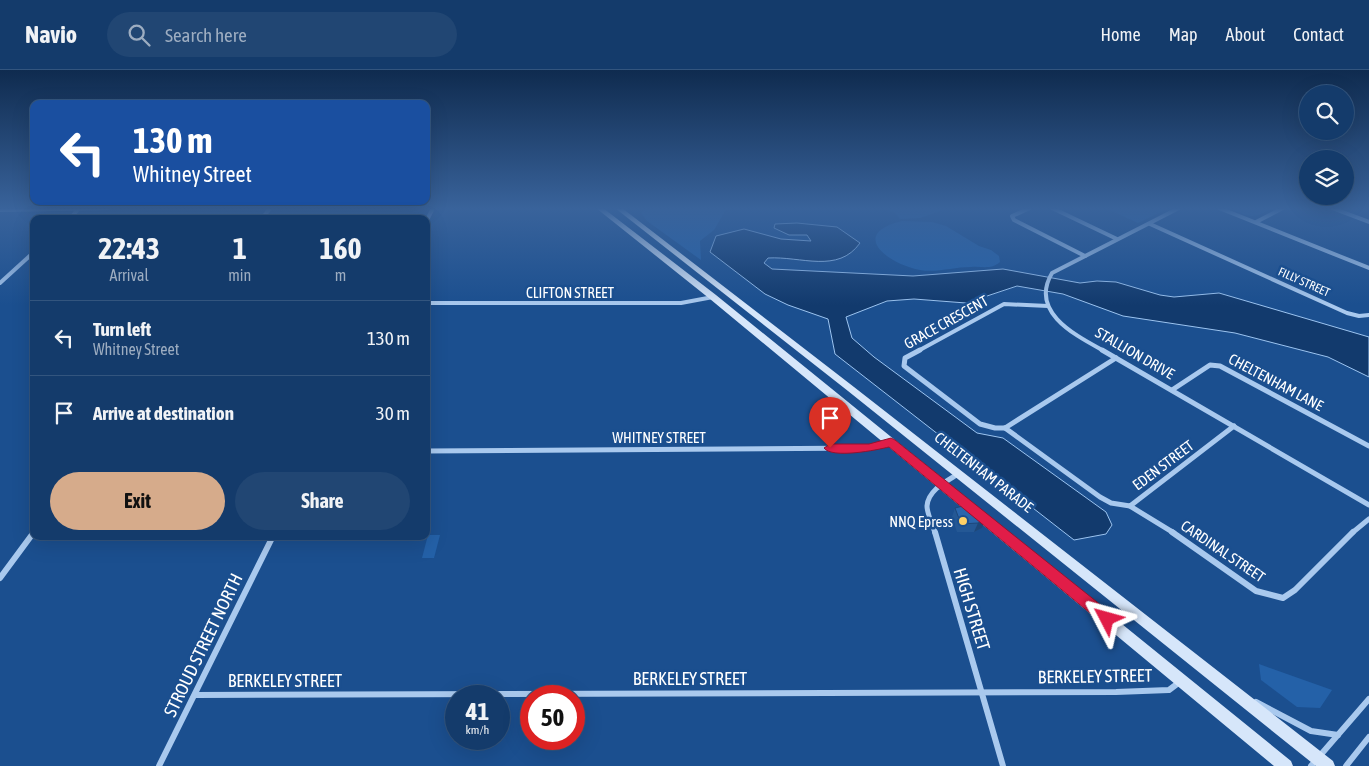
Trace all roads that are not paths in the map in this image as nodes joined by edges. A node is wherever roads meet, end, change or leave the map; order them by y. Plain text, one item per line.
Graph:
1 (641, 240) edge
2 (660, 240) edge
3 (1054, 240) edge
4 (1114, 240) edge
5 (1186, 240) edge
6 (1301, 240) edge
7 (30, 256) edge
8 (1085, 256) junction
9 (1369, 268) edge
10 (0, 283) edge
11 (713, 297) junction
12 (430, 303) edge
13 (1048, 306) junction
14 (1369, 314) edge
15 (1116, 358) junction
16 (1172, 390) junction
17 (1234, 426) junction
18 (1005, 428) junction
19 (891, 442) junction
20 (1369, 446) edge
21 (430, 451) edge
22 (958, 474) junction
23 (942, 484) junction
24 (1369, 505) edge
25 (1130, 506) junction
26 (1369, 519) edge
27 (30, 537) edge
28 (271, 540) edge
29 (0, 578) edge
30 (1182, 680) junction
31 (1221, 682) junction
32 (981, 692) junction
33 (195, 695) junction
34 (1369, 699) edge
35 (1338, 735) junction
36 (1369, 737) edge
37 (1319, 763) edge
38 (160, 766) edge
39 (1003, 766) edge
40 (1286, 766) edge
41 (1346, 766) edge

1 - 11 main road
2 - 22 main road, CHELTENHAM PARADE
3 - 8 street
4 - 8 street, STALLION DRIVE
5 - 14 street, FILLY STREET
6 - 9 street
7 - 10 street
8 - 13 street, STALLION DRIVE
11 - 12 street, CLIFTON STREET
11 - 19 main road
13 - 15 street, STALLION DRIVE
13 - 18 street, GRACE CRESCENT
15 - 16 street, STALLION DRIVE
15 - 18 street
16 - 17 street, STALLION DRIVE
16 - 20 street, CHELTENHAM LANE
17 - 24 street, STALLION DRIVE
17 - 25 street, EDEN STREET
18 - 25 street, EDEN STREET
19 - 21 street, WHITNEY STREET
19 - 23 main road
22 - 23 street, HIGH STREET
22 - 31 main road, CHELTENHAM PARADE
23 - 30 main road
23 - 32 street, HIGH STREET
25 - 26 street, CARDINAL STREET
27 - 29 street
28 - 33 street, STROUD STREET NORTH
30 - 32 street, BERKELEY STREET
30 - 40 main road
31 - 35 street
31 - 37 main road, CHELTENHAM PARADE
32 - 33 street, BERKELEY STREET
32 - 39 street, HIGH STREET
33 - 38 street, STROUD STREET NORTH
34 - 35 street
35 - 37 street
36 - 41 street

